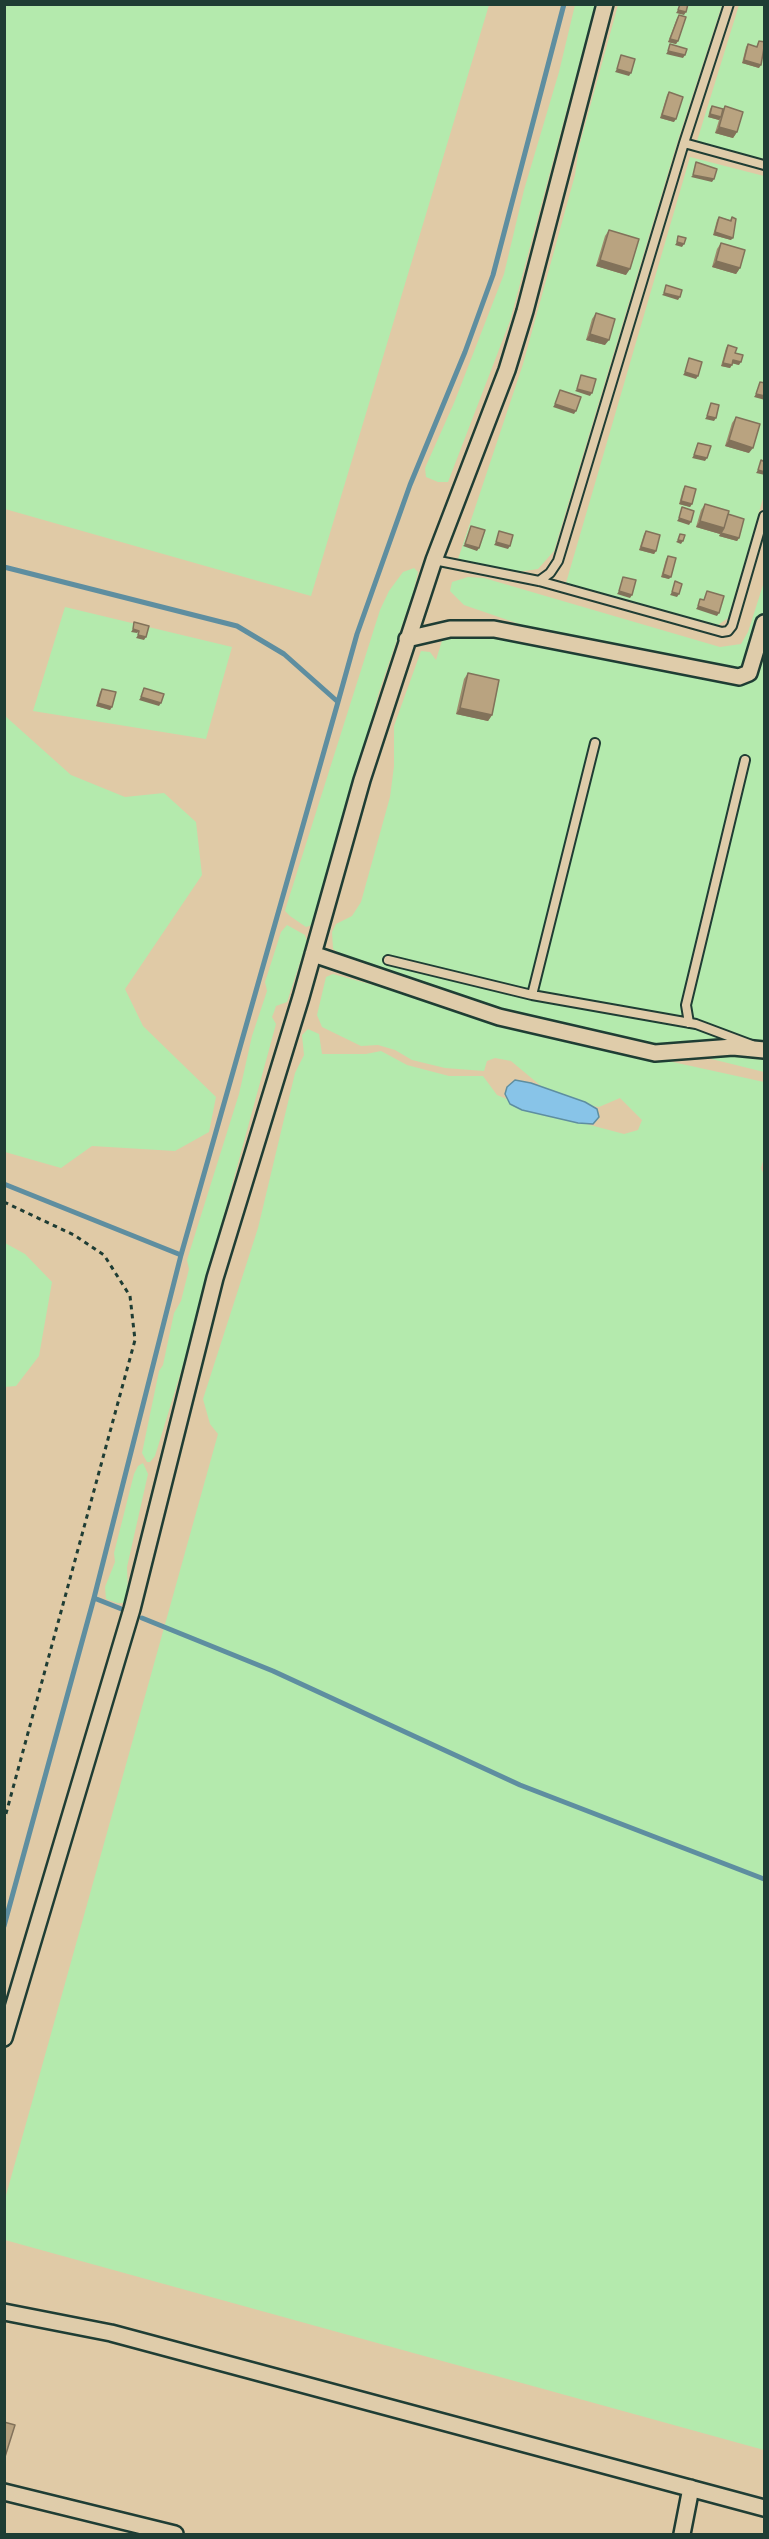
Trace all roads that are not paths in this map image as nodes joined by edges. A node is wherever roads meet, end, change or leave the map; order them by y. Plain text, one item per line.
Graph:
1 (605, 4) edge
2 (729, 4) edge
3 (684, 143) junction
4 (765, 165) edge
5 (765, 516) edge
6 (434, 560) junction
7 (539, 581) junction
8 (765, 623) edge
9 (406, 639) junction
10 (595, 743) dead end
11 (746, 760) dead end
12 (313, 954) junction
13 (388, 960) dead end
14 (532, 995) junction
15 (689, 1023) junction
16 (761, 1049) edge
17 (4, 2038) edge
18 (4, 2312) edge
19 (691, 2488) junction
20 (4, 2493) edge
21 (765, 2508) edge
22 (175, 2535) edge
23 (681, 2535) edge

1 - 6 street
2 - 3 lane
3 - 4 lane
3 - 7 lane
5 - 7 lane
6 - 7 lane
6 - 9 street
8 - 9 street
9 - 12 street
10 - 14 lane
11 - 15 lane
12 - 16 street
12 - 17 street
13 - 14 lane
14 - 15 lane
15 - 16 lane
18 - 19 street
19 - 21 street
19 - 23 street
20 - 22 street

